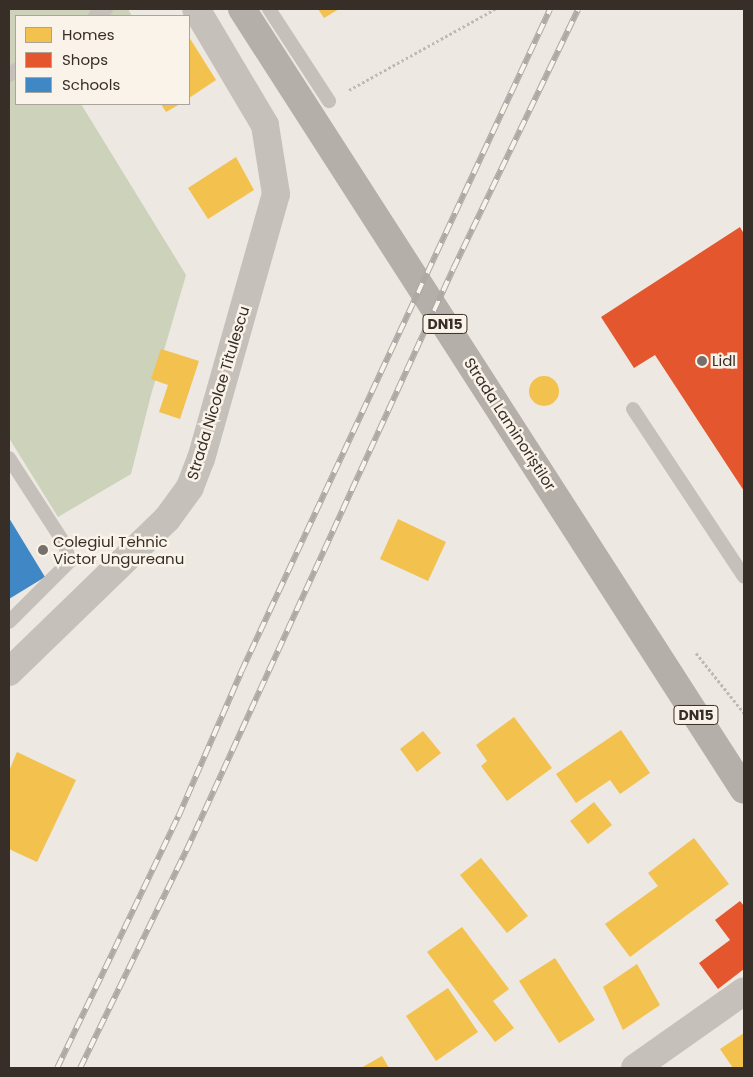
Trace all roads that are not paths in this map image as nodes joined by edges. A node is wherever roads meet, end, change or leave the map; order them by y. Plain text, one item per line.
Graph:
1 (196, 9) edge
2 (242, 9) edge
3 (269, 9) edge
4 (330, 101) road end
5 (633, 409) dead end
6 (9, 458) edge
7 (744, 577) edge
8 (9, 622) edge
9 (9, 672) edge
10 (744, 790) edge
11 (744, 992) edge
12 (635, 1068) edge

1 - 9 street, Strada Nicolae Titulescu
2 - 10 main road, Strada Laminoriștilor / DN15
3 - 4 lane
5 - 7 lane
6 - 8 lane
11 - 12 street

